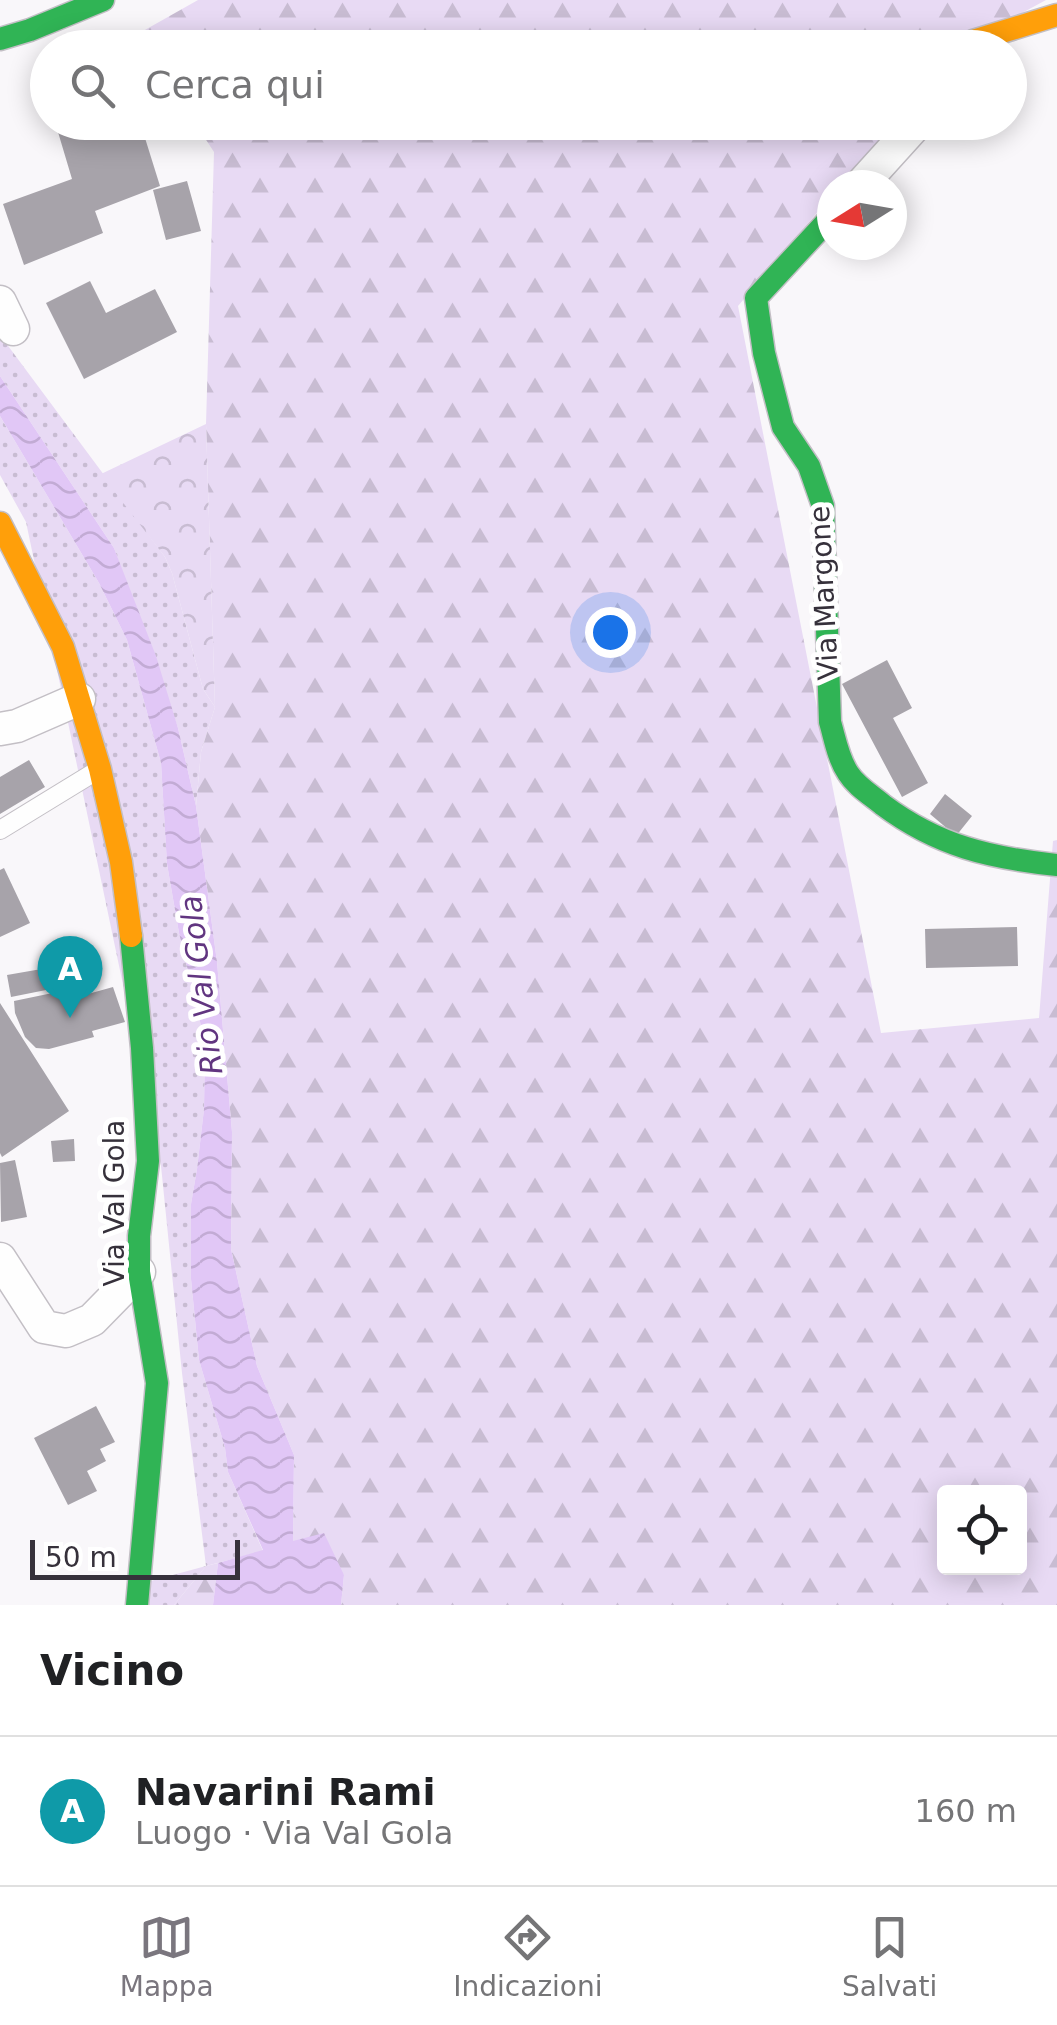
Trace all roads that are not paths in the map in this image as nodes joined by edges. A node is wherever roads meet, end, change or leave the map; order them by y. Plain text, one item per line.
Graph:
1 (103, 0) edge
2 (1057, 15) edge
3 (1009, 30) edge
4 (0, 39) edge
5 (902, 140) edge
6 (875, 170) edge
7 (817, 232) edge
8 (0, 524) edge
9 (79, 700) junction
10 (0, 729) edge
11 (100, 769) junction
12 (0, 830) edge
13 (1057, 865) edge
14 (0, 1259) edge
15 (139, 1272) junction
16 (136, 1605) edge

1 - 4 street
2 - 3 street
5 - 6 street
7 - 13 street, Via Margone
8 - 9 street, Via Val Gola
9 - 10 street
9 - 11 street, Via Val Gola
11 - 12 lane
11 - 15 street, Via Val Gola
14 - 15 street
15 - 16 street, Via Val Gola

